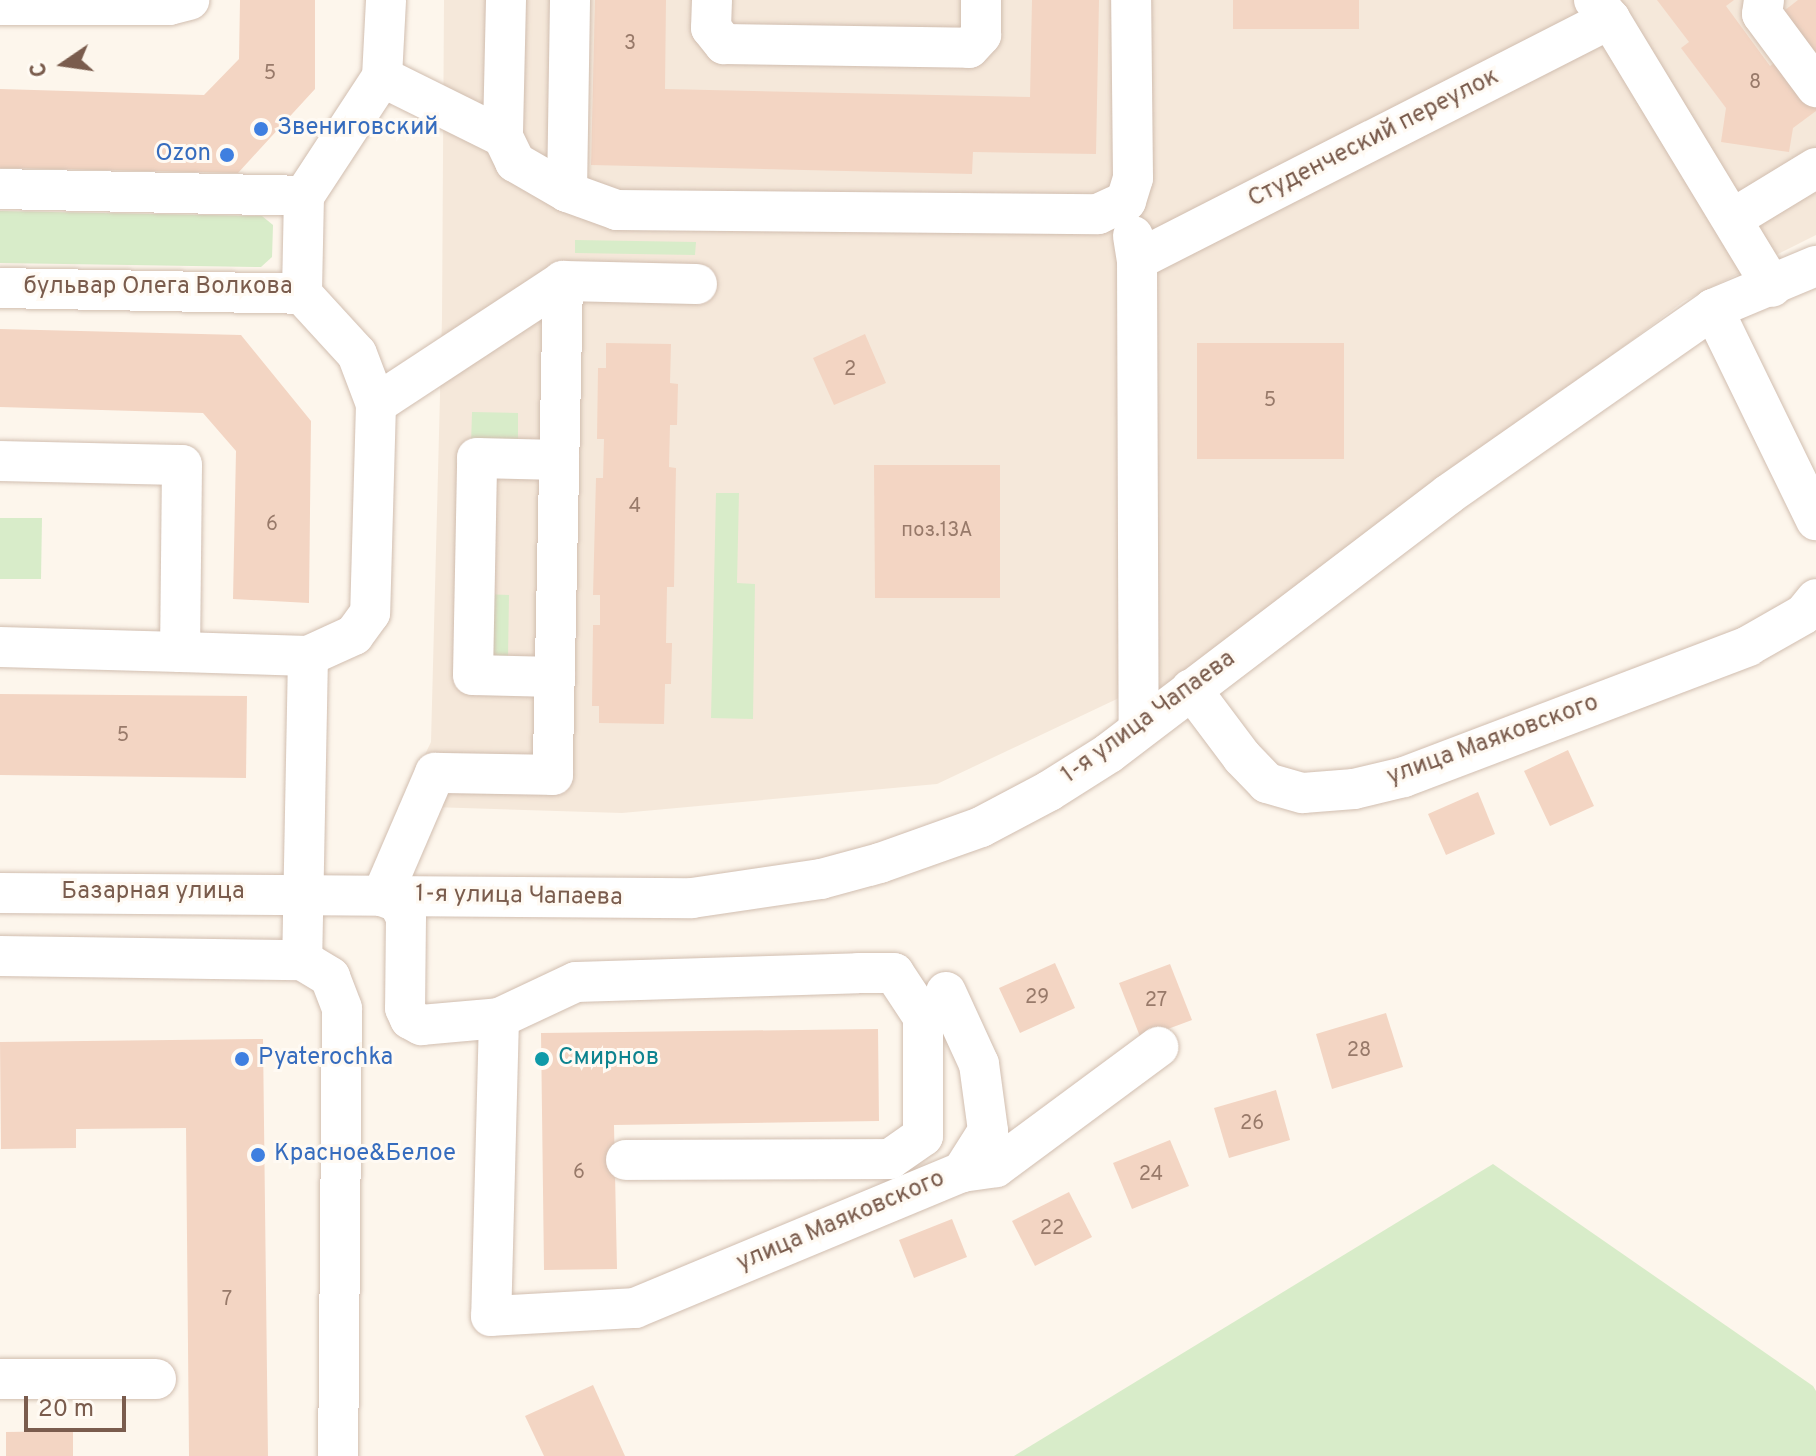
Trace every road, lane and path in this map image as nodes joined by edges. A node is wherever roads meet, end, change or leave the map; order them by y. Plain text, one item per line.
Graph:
1 (189, 0) edge
2 (386, 0) edge
3 (506, 0) edge
4 (570, 0) edge
5 (712, 0) edge
6 (981, 0) edge
7 (1131, 0) edge
8 (1764, 0) edge
9 (0, 5) edge
10 (1602, 9) edge
11 (382, 77) junction
12 (1816, 87) edge
13 (503, 137) junction
14 (1816, 168) edge
15 (0, 189) edge
16 (567, 192) junction
17 (304, 196) junction
18 (1126, 201) junction
19 (1732, 219) junction
20 (1137, 260) junction
21 (1816, 266) edge
22 (563, 281) junction
23 (697, 284) dead end
24 (1772, 287) junction
25 (0, 288) edge
26 (302, 294) junction
27 (1713, 309) junction
28 (376, 404) junction
29 (559, 460) junction
30 (0, 461) edge
31 (1816, 520) edge
32 (1816, 599) edge
33 (0, 647) edge
34 (180, 652) junction
35 (308, 656) junction
36 (555, 677) junction
37 (1191, 689) junction
38 (1139, 728) junction
39 (0, 893) edge
40 (305, 894) junction
41 (382, 896) junction
42 (0, 956) edge
43 (302, 960) junction
44 (946, 992) dead end
45 (499, 1018) junction
46 (1158, 1047) dead end
47 (626, 1160) dead end
48 (962, 1172) junction
49 (0, 1379) edge
50 (156, 1379) dead end
51 (338, 1456) edge

1 - 9 street
2 - 11 street
3 - 13 street
4 - 16 street
5 - 6 street
7 - 18 street
8 - 12 street
10 - 19 street
10 - 20 street, Студенческий переулок
11 - 13 street
11 - 17 street
13 - 16 street
14 - 19 street
15 - 17 street
16 - 18 street
17 - 26 street, бульвар Олега Волкова
18 - 20 street
19 - 24 street
20 - 38 street
21 - 24 street, 1-я улица Чапаева
22 - 23 street
22 - 28 street
22 - 29 street
24 - 27 street, 1-я улица Чапаева
25 - 26 street, бульвар Олега Волкова
26 - 28 street
27 - 31 street
27 - 37 street, 1-я улица Чапаева
28 - 35 street
29 - 36 street
29 - 36 street
30 - 34 street
32 - 37 street, улица Маяковского
33 - 34 street
34 - 35 street
35 - 40 street
36 - 41 street
37 - 38 street, 1-я улица Чапаева
38 - 41 street, 1-я улица Чапаева
39 - 40 street, Базарная улица
40 - 41 street, 1-я улица Чапаева
40 - 43 street
41 - 45 street
42 - 43 street
43 - 51 street
44 - 48 street
45 - 47 street
45 - 48 street, улица Маяковского
46 - 48 street, улица Маяковского
49 - 50 street

